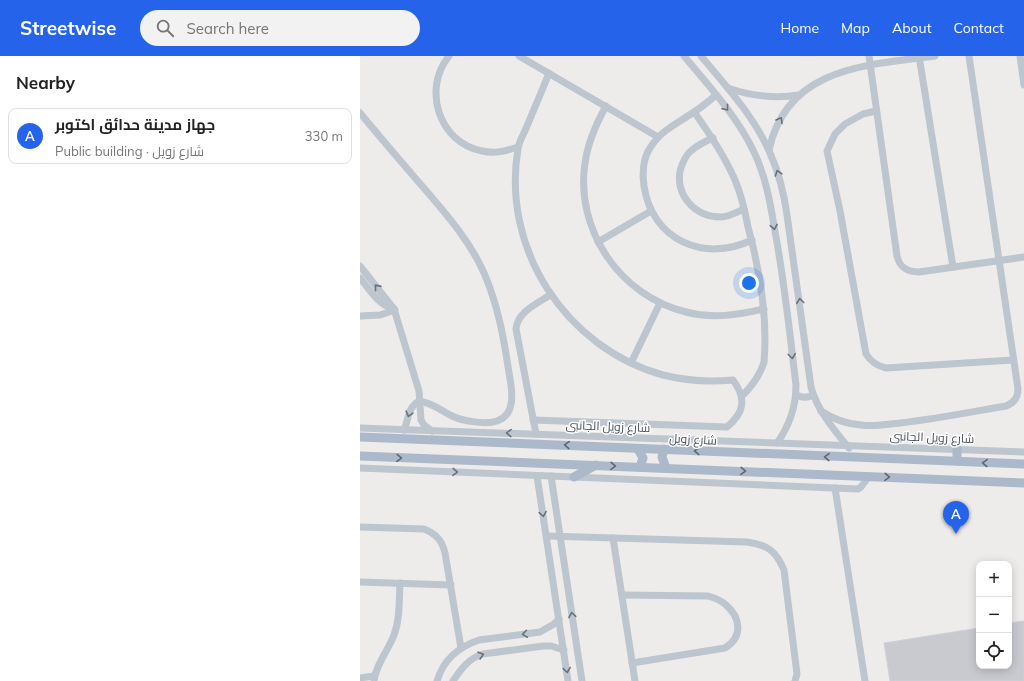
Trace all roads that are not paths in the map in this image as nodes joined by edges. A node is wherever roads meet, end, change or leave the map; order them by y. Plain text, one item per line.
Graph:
1 (449, 56) edge
2 (519, 56) edge
3 (684, 56) edge
4 (701, 56) edge
5 (869, 56) edge
6 (935, 56) edge
7 (969, 56) edge
8 (1020, 56) edge
9 (919, 57) edge
10 (870, 65) junction
11 (549, 73) junction
12 (1024, 85) edge
13 (727, 88) junction
14 (798, 95) junction
15 (716, 96) junction
16 (606, 106) junction
17 (876, 111) junction
18 (694, 112) junction
19 (360, 113) edge
20 (658, 137) junction
21 (713, 138) junction
22 (518, 147) junction
23 (769, 150) junction
24 (744, 209) junction
25 (651, 211) junction
26 (752, 240) junction
27 (598, 242) junction
28 (1024, 257) edge
29 (999, 261) junction
30 (360, 266) edge
31 (953, 267) junction
32 (360, 278) edge
33 (550, 295) junction
34 (660, 303) junction
35 (764, 309) junction
36 (395, 310) junction
37 (360, 316) edge
38 (1013, 360) junction
39 (631, 363) junction
40 (813, 394) junction
41 (796, 395) junction
42 (742, 396) junction
43 (419, 401) junction
44 (821, 411) junction
45 (533, 420) junction
46 (360, 428) edge
47 (404, 430) junction
48 (433, 431) junction
49 (536, 434) junction
50 (360, 436) edge
51 (603, 437) junction
52 (777, 443) junction
53 (847, 446) junction
54 (603, 447) junction
55 (638, 449) junction
56 (664, 449) junction
57 (957, 449) junction
58 (1024, 452) edge
59 (360, 456) edge
60 (856, 458) junction
61 (957, 461) junction
62 (1024, 464) edge
63 (596, 466) junction
64 (640, 467) junction
65 (360, 468) edge
66 (666, 468) junction
67 (537, 476) junction
68 (551, 476) junction
69 (869, 476) junction
70 (574, 477) junction
71 (1024, 483) edge
72 (835, 488) junction
73 (360, 527) edge
74 (546, 536) junction
75 (560, 536) junction
76 (613, 538) junction
77 (360, 582) edge
78 (400, 583) junction
79 (451, 585) junction
80 (622, 595) junction
81 (559, 619) junction
82 (461, 648) junction
83 (564, 650) junction
84 (632, 663) junction
85 (360, 678) edge
86 (374, 679) edge
87 (436, 681) edge
88 (453, 681) edge
89 (568, 681) edge
90 (582, 681) edge
91 (635, 681) edge
92 (796, 681) edge
93 (864, 681) edge

1 - 22 street
2 - 11 street
3 - 15 street
4 - 13 street
5 - 10 street
6 - 9 street
7 - 29 street
8 - 12 street
9 - 10 street
9 - 31 street
10 - 14 street
10 - 17 street
11 - 16 street
11 - 22 street
13 - 14 street
13 - 23 street
23 -> 14 street
15 - 18 street
15 -> 41 street
16 - 20 street
16 - 27 street
17 - 31 street
17 - 38 street
18 - 20 street
18 - 21 street
19 - 43 street
20 - 25 street
21 - 24 street
21 - 24 street
22 - 33 street
40 -> 23 street
24 - 26 street
25 - 26 street
25 - 27 street
26 - 35 street
27 - 34 street
28 - 29 street
29 - 31 street
29 - 38 street
36 -> 30 street
32 - 36 street
33 - 39 street
33 - 45 street
34 - 35 street
34 - 39 street
35 - 42 street
36 - 37 street
36 - 43 street
38 - 44 street
39 - 42 street
40 - 41 street
40 - 44 street
41 - 52 street
42 - 45 street
43 -> 47 street
43 - 48 street
44 - 53 street
45 - 49 street
46 - 47 street, شارع زويل الجانبى
47 - 48 street, شارع زويل الجانبى
49 -> 48 street, شارع زويل الجانبى
49 - 51 street, شارع زويل الجانبى
54 -> 50 main road, شارع زويل
51 - 52 street, شارع زويل الجانبى
51 - 54 main road
52 - 53 street, شارع زويل الجانبى
53 - 57 street, شارع زويل الجانبى
53 - 60 street
54 - 55 main road, شارع زويل
55 - 56 main road, شارع زويل
55 - 64 main road
60 -> 56 main road, شارع زويل
56 - 66 main road
57 - 58 street, شارع زويل الجانبى
57 - 61 main road
59 -> 63 main road
60 - 61 main road, شارع زويل
62 -> 61 main road, شارع زويل
63 -> 64 main road
63 - 70 main road
64 - 66 main road
65 -> 67 street
66 -> 69 main road
67 - 68 street
67 -> 74 street
68 - 70 street
68 - 75 street
69 -> 71 main road
69 - 72 street
70 - 72 street
72 - 93 street
73 - 79 street
74 - 75 street
74 - 81 street
75 - 76 street
90 -> 75 street
76 - 80 street
76 - 92 street
77 - 78 street
78 - 79 street
78 - 86 street
79 - 82 street
80 - 84 street
80 - 84 street
81 -> 82 street
81 - 83 street
82 - 87 street
88 -> 83 street
83 -> 89 street
84 - 91 street
85 - 86 street

